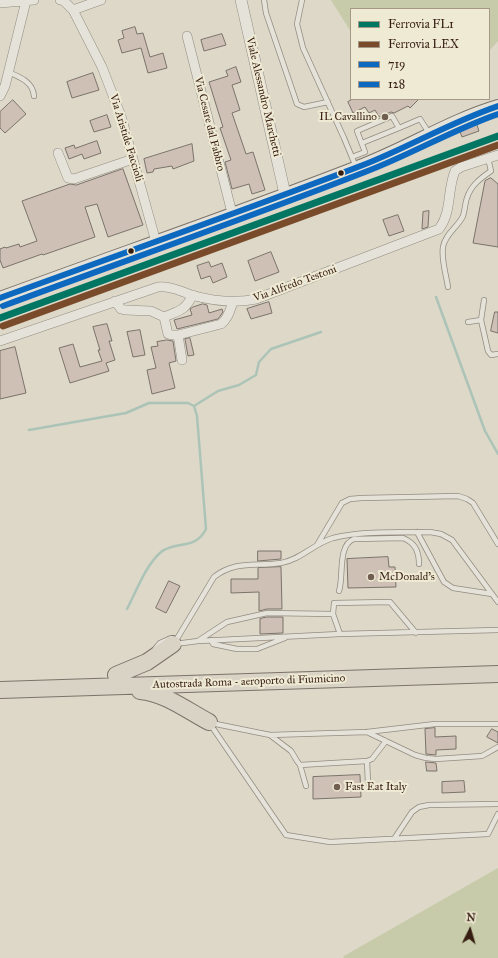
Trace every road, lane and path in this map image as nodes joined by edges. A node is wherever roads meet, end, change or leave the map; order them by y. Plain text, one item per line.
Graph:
1 (60, 0) edge
2 (101, 0) edge
3 (241, 0) edge
4 (264, 0) edge
5 (302, 0) edge
6 (30, 1) edge
7 (0, 3) edge
8 (72, 10) junction
9 (187, 36) dead end
10 (8, 72) junction
11 (0, 96) edge
12 (34, 96) dead end
13 (328, 102) junction
14 (498, 106) edge
15 (399, 128) junction
16 (430, 134) junction
17 (362, 143) junction
18 (58, 153) dead end
19 (498, 155) edge
20 (488, 158) junction
21 (133, 160) junction
22 (354, 162) junction
23 (498, 169) edge
24 (491, 171) junction
25 (285, 194) junction
26 (232, 213) junction
27 (156, 242) junction
28 (448, 286) dead end
29 (193, 295) junction
30 (0, 298) edge
31 (484, 300) dead end
32 (115, 301) junction
33 (233, 302) junction
34 (164, 317) junction
35 (481, 320) junction
36 (468, 322) dead end
37 (178, 335) junction
38 (0, 341) edge
39 (498, 354) edge
40 (182, 360) dead end
41 (417, 532) junction
42 (498, 544) edge
43 (316, 545) junction
44 (419, 564) dead end
45 (339, 592) dead end
46 (492, 594) junction
47 (498, 602) edge
48 (333, 614) junction
49 (498, 630) edge
50 (416, 633) junction
51 (340, 634) junction
52 (290, 636) junction
53 (176, 640) junction
54 (211, 640) junction
55 (198, 641) junction
56 (498, 663) edge
57 (498, 674) edge
58 (0, 679) edge
59 (113, 681) junction
60 (0, 690) edge
61 (209, 722) junction
62 (498, 724) edge
63 (367, 732) junction
64 (270, 735) junction
65 (386, 741) junction
66 (498, 747) edge
67 (367, 761) junction
68 (300, 765) junction
69 (368, 783) dead end
70 (306, 786) dead end
71 (498, 804) edge
72 (498, 814) edge
73 (394, 839) junction

1 - 8 street, Via Aristide Faccioli
2 - 8 street
3 - 25 street, Viale Alessandro Marchetti
4 - 13 lane
5 - 13 lane
6 - 7 street
6 - 10 street
8 - 21 street, Via Aristide Faccioli
9 - 26 street, Via Cesare dal Fabbro
10 - 11 street
10 - 12 lane
13 - 22 lane
14 - 16 main road
15 - 16 lane
15 - 17 lane
15 - 17 lane
16 - 22 main road
17 - 22 lane
18 - 21 street
19 - 20 street, Via Alfredo Testoni
20 - 24 lane
20 - 33 street, Via Alfredo Testoni
21 - 27 street, Via Aristide Faccioli
22 - 25 main road
23 - 24 lane
24 - 28 lane
25 - 26 main road
26 - 27 main road
27 - 30 main road
29 - 32 street, Via Alfredo Testoni
29 - 33 street, Via Alfredo Testoni
29 - 34 street
31 - 35 lane
32 - 34 street
32 - 38 street, Via Alfredo Testoni
33 - 37 street
34 - 37 street
35 - 36 lane
35 - 39 lane
37 - 40 street
41 - 43 lane
41 - 46 lane
41 - 46 lane
42 - 43 lane
43 - 53 lane
44 - 45 lane
46 - 47 lane
48 - 50 lane
48 - 51 lane
48 - 55 lane
49 - 50 lane
50 - 51 lane
51 - 52 lane
52 - 54 lane
52 - 54 lane
53 - 55 lane
53 - 59 highway
54 - 55 lane
56 - 59 highway, Autostrada Roma - aeroporto di Fiumicino
57 - 59 highway, Autostrada Roma - aeroporto di Fiumicino
58 - 59 highway, Autostrada Roma - aeroporto di Fiumicino
59 - 60 highway, Autostrada Roma - aeroporto di Fiumicino
59 - 61 highway
61 - 64 lane
61 - 73 lane
62 - 63 lane
63 - 64 lane
63 - 65 lane
64 - 68 lane
65 - 66 lane
65 - 67 lane
67 - 68 lane
67 - 69 lane
68 - 70 lane
71 - 73 lane
72 - 73 lane

